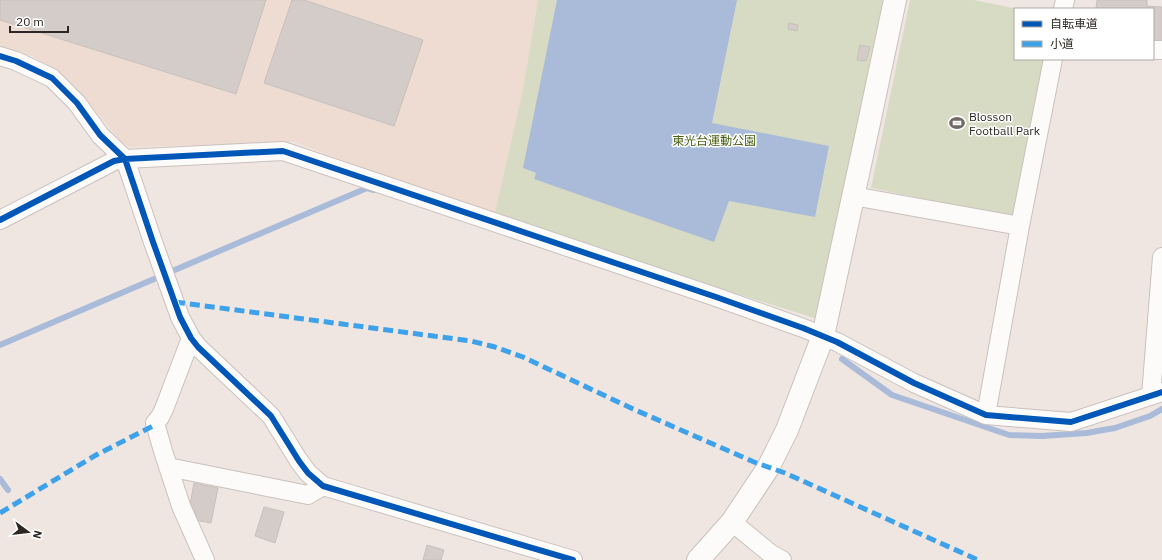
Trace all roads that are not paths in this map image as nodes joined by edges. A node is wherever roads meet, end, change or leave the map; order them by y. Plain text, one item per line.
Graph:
1 (895, 0) edge
2 (0, 56) edge
3 (1053, 60) edge
4 (126, 159) junction
5 (853, 196) junction
6 (0, 220) edge
7 (1020, 226) junction
8 (1162, 257) edge
9 (822, 336) junction
10 (190, 338) junction
11 (1157, 394) edge
12 (986, 415) junction
13 (168, 467) junction
14 (323, 486) junction
15 (732, 522) junction
16 (205, 560) edge
17 (573, 560) edge
18 (698, 560) edge
19 (782, 560) edge

1 - 5 street
2 - 4 street
3 - 7 street
4 - 6 street
4 - 9 street
4 - 10 street
5 - 7 street
5 - 9 street
7 - 12 street
8 - 11 street
9 - 12 street
9 - 15 street
10 - 13 street
10 - 14 street
11 - 12 street
13 - 14 street
13 - 16 street
14 - 17 street
15 - 18 street
15 - 19 street

